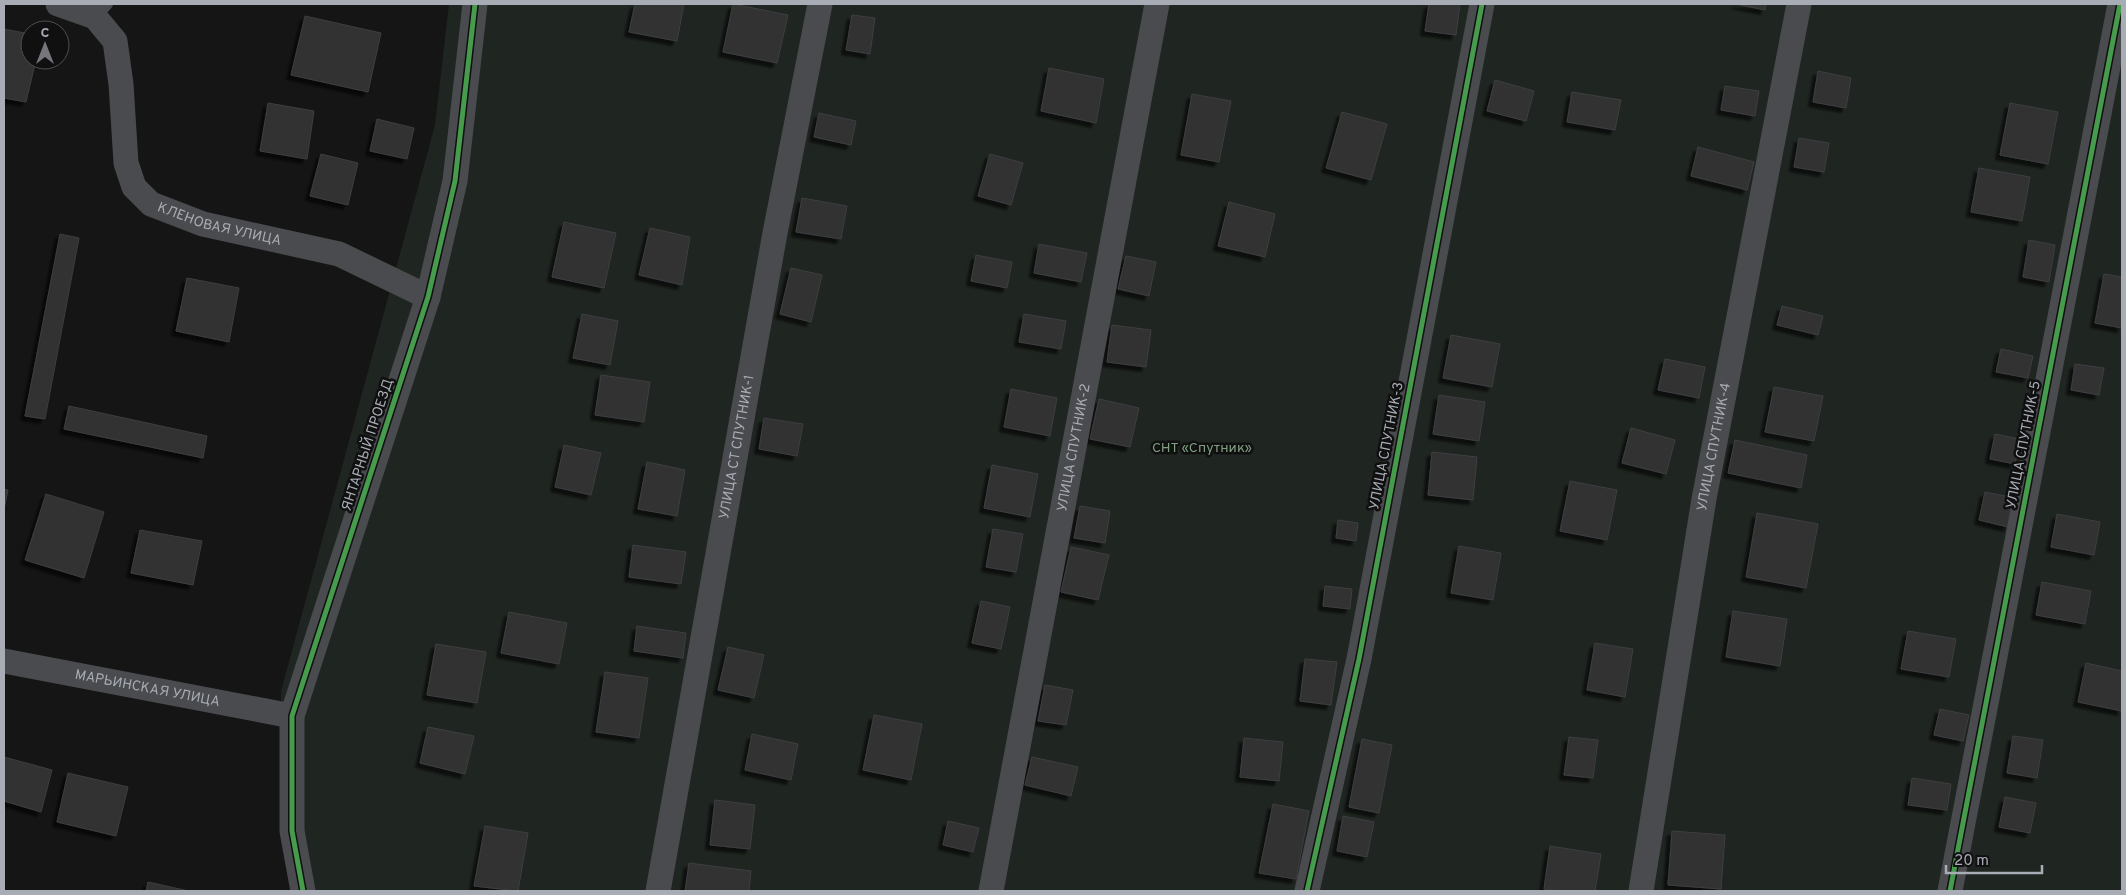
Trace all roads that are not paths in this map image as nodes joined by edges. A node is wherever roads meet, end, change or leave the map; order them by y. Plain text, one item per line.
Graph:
1 (58, 4) edge
2 (475, 4) edge
3 (820, 4) edge
4 (1157, 4) edge
5 (1482, 4) edge
6 (1799, 4) edge
7 (2120, 4) edge
8 (101, 10) edge
9 (428, 297) junction
10 (4, 661) edge
11 (292, 716) junction
12 (303, 891) edge
13 (658, 891) edge
14 (991, 891) edge
15 (1307, 891) edge
16 (1641, 891) edge
17 (1950, 891) edge

1 - 8 street, КЛЕНОВАЯ УЛИЦА
2 - 9 street, ЯНТАРНЫЙ ПРОЕЗД
3 - 13 street, УЛИЦА СТ СПУТНИК-1
4 - 14 street, УЛИЦА СПУТНИК-2
5 - 15 street, УЛИЦА СПУТНИК-3
6 - 16 street, УЛИЦА СПУТНИК-4
7 - 17 street, УЛИЦА СПУТНИК-5
8 - 9 street, КЛЕНОВАЯ УЛИЦА
9 - 11 street, ЯНТАРНЫЙ ПРОЕЗД
10 - 11 street, МАРЬИНСКАЯ УЛИЦА
11 - 12 street, ЯНТАРНЫЙ ПРОЕЗД

